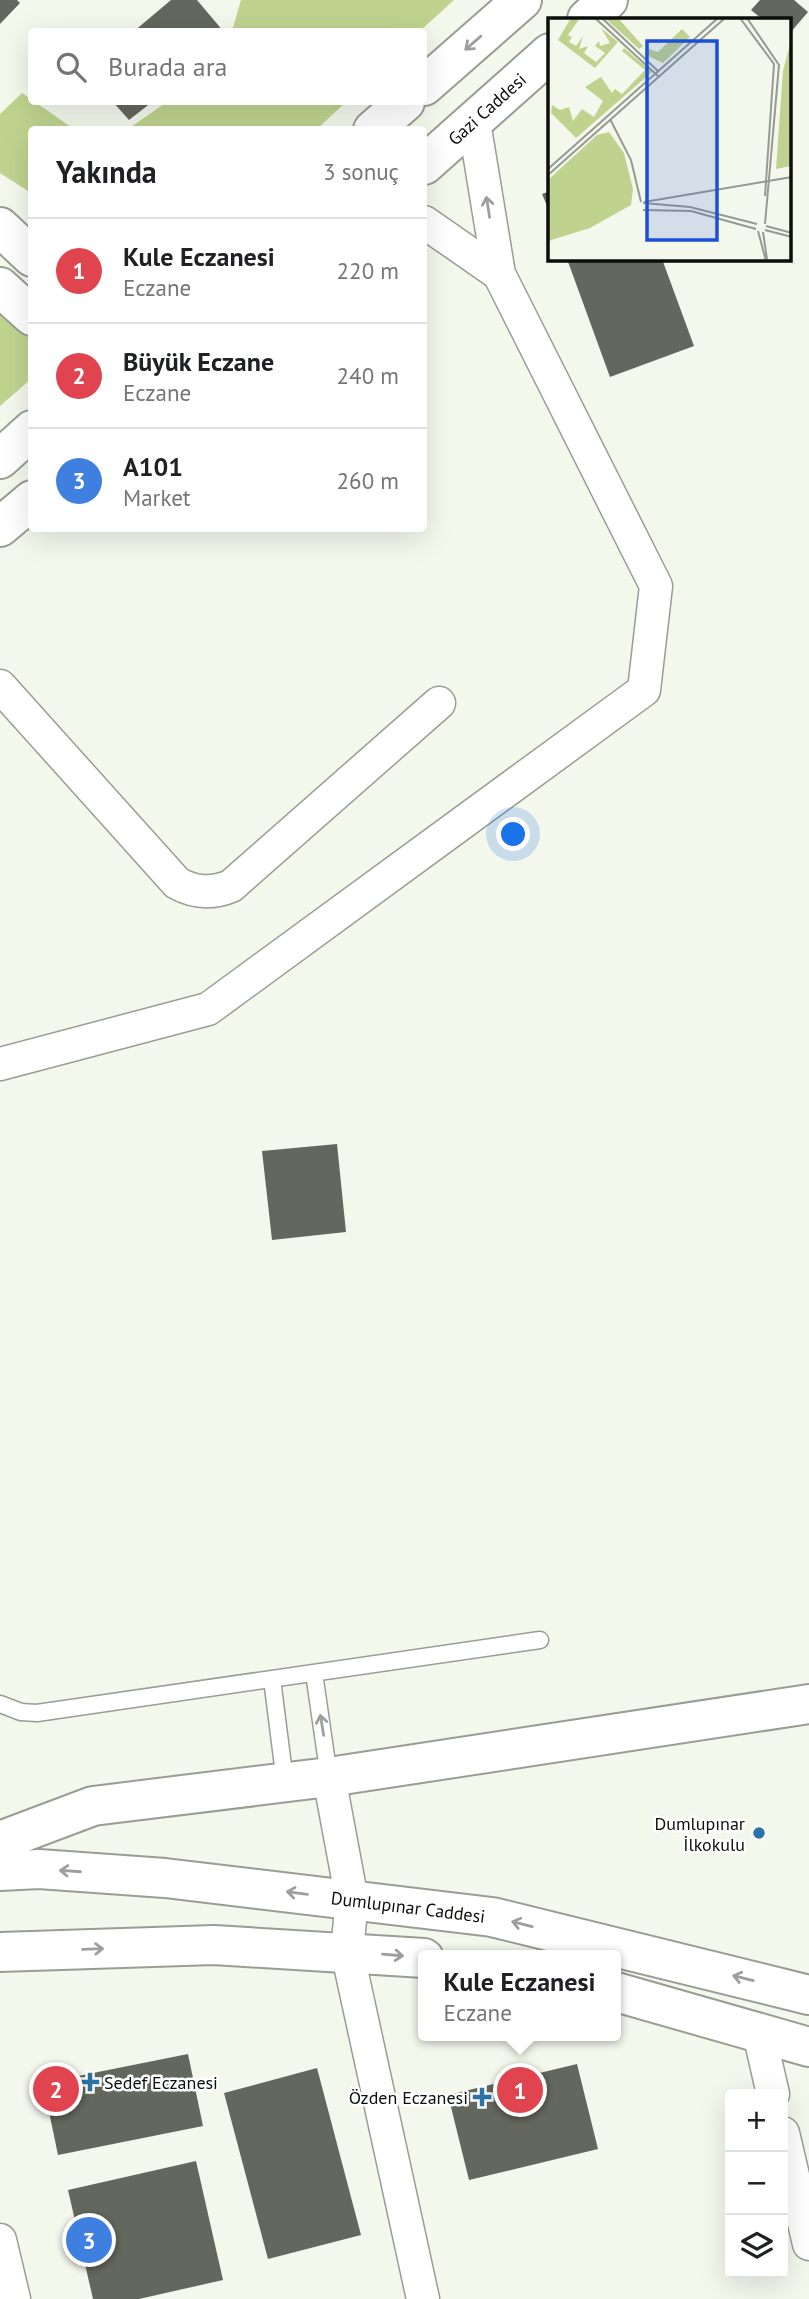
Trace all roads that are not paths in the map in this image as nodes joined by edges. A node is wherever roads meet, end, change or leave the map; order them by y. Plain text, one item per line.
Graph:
1 (522, 0) edge
2 (608, 0) edge
3 (588, 18) edge
4 (548, 55) edge
5 (427, 83) edge
6 (402, 105) edge
7 (474, 122) junction
8 (378, 126) edge
9 (427, 162) edge
10 (427, 224) edge
11 (0, 227) edge
12 (28, 253) edge
13 (499, 274) junction
14 (0, 287) edge
15 (28, 312) edge
16 (28, 434) edge
17 (0, 459) edge
18 (28, 503) edge
19 (0, 527) edge
20 (0, 686) edge
21 (439, 703) dead end
22 (0, 1064) edge
23 (540, 1640) dead end
24 (314, 1673) junction
25 (272, 1679) junction
26 (0, 1704) edge
27 (809, 1704) edge
28 (329, 1777) junction
29 (285, 1782) junction
30 (0, 1841) edge
31 (0, 1871) edge
32 (352, 1900) junction
33 (347, 1951) junction
34 (0, 1952) edge
35 (418, 1957) edge
36 (621, 1993) edge
37 (809, 1994) edge
38 (759, 2033) junction
39 (809, 2046) edge
40 (773, 2089) edge
41 (787, 2152) edge
42 (0, 2240) edge
43 (809, 2244) edge
44 (14, 2299) edge
45 (423, 2299) edge

1 -> 5 main road
2 - 3 main road
4 - 7 main road, Gazi Caddesi
6 - 8 main road
7 - 9 main road, Gazi Caddesi
13 -> 7 street
10 - 13 street
11 - 12 main road
13 - 22 street
14 - 15 main road
16 - 17 main road
18 - 19 main road
20 - 21 street
23 - 24 lane
24 - 25 lane
28 -> 24 lane
25 - 26 lane
25 - 29 lane
27 - 28 main road
28 - 29 main road
28 - 32 street
29 - 30 main road
32 -> 31 main road, Dumlupınar Caddesi
32 - 33 street
37 -> 32 main road, Dumlupınar Caddesi
34 -> 33 main road
33 -> 35 main road
33 - 45 street
36 - 38 main road
38 - 39 main road
38 - 40 street
41 - 43 street
42 - 44 street

